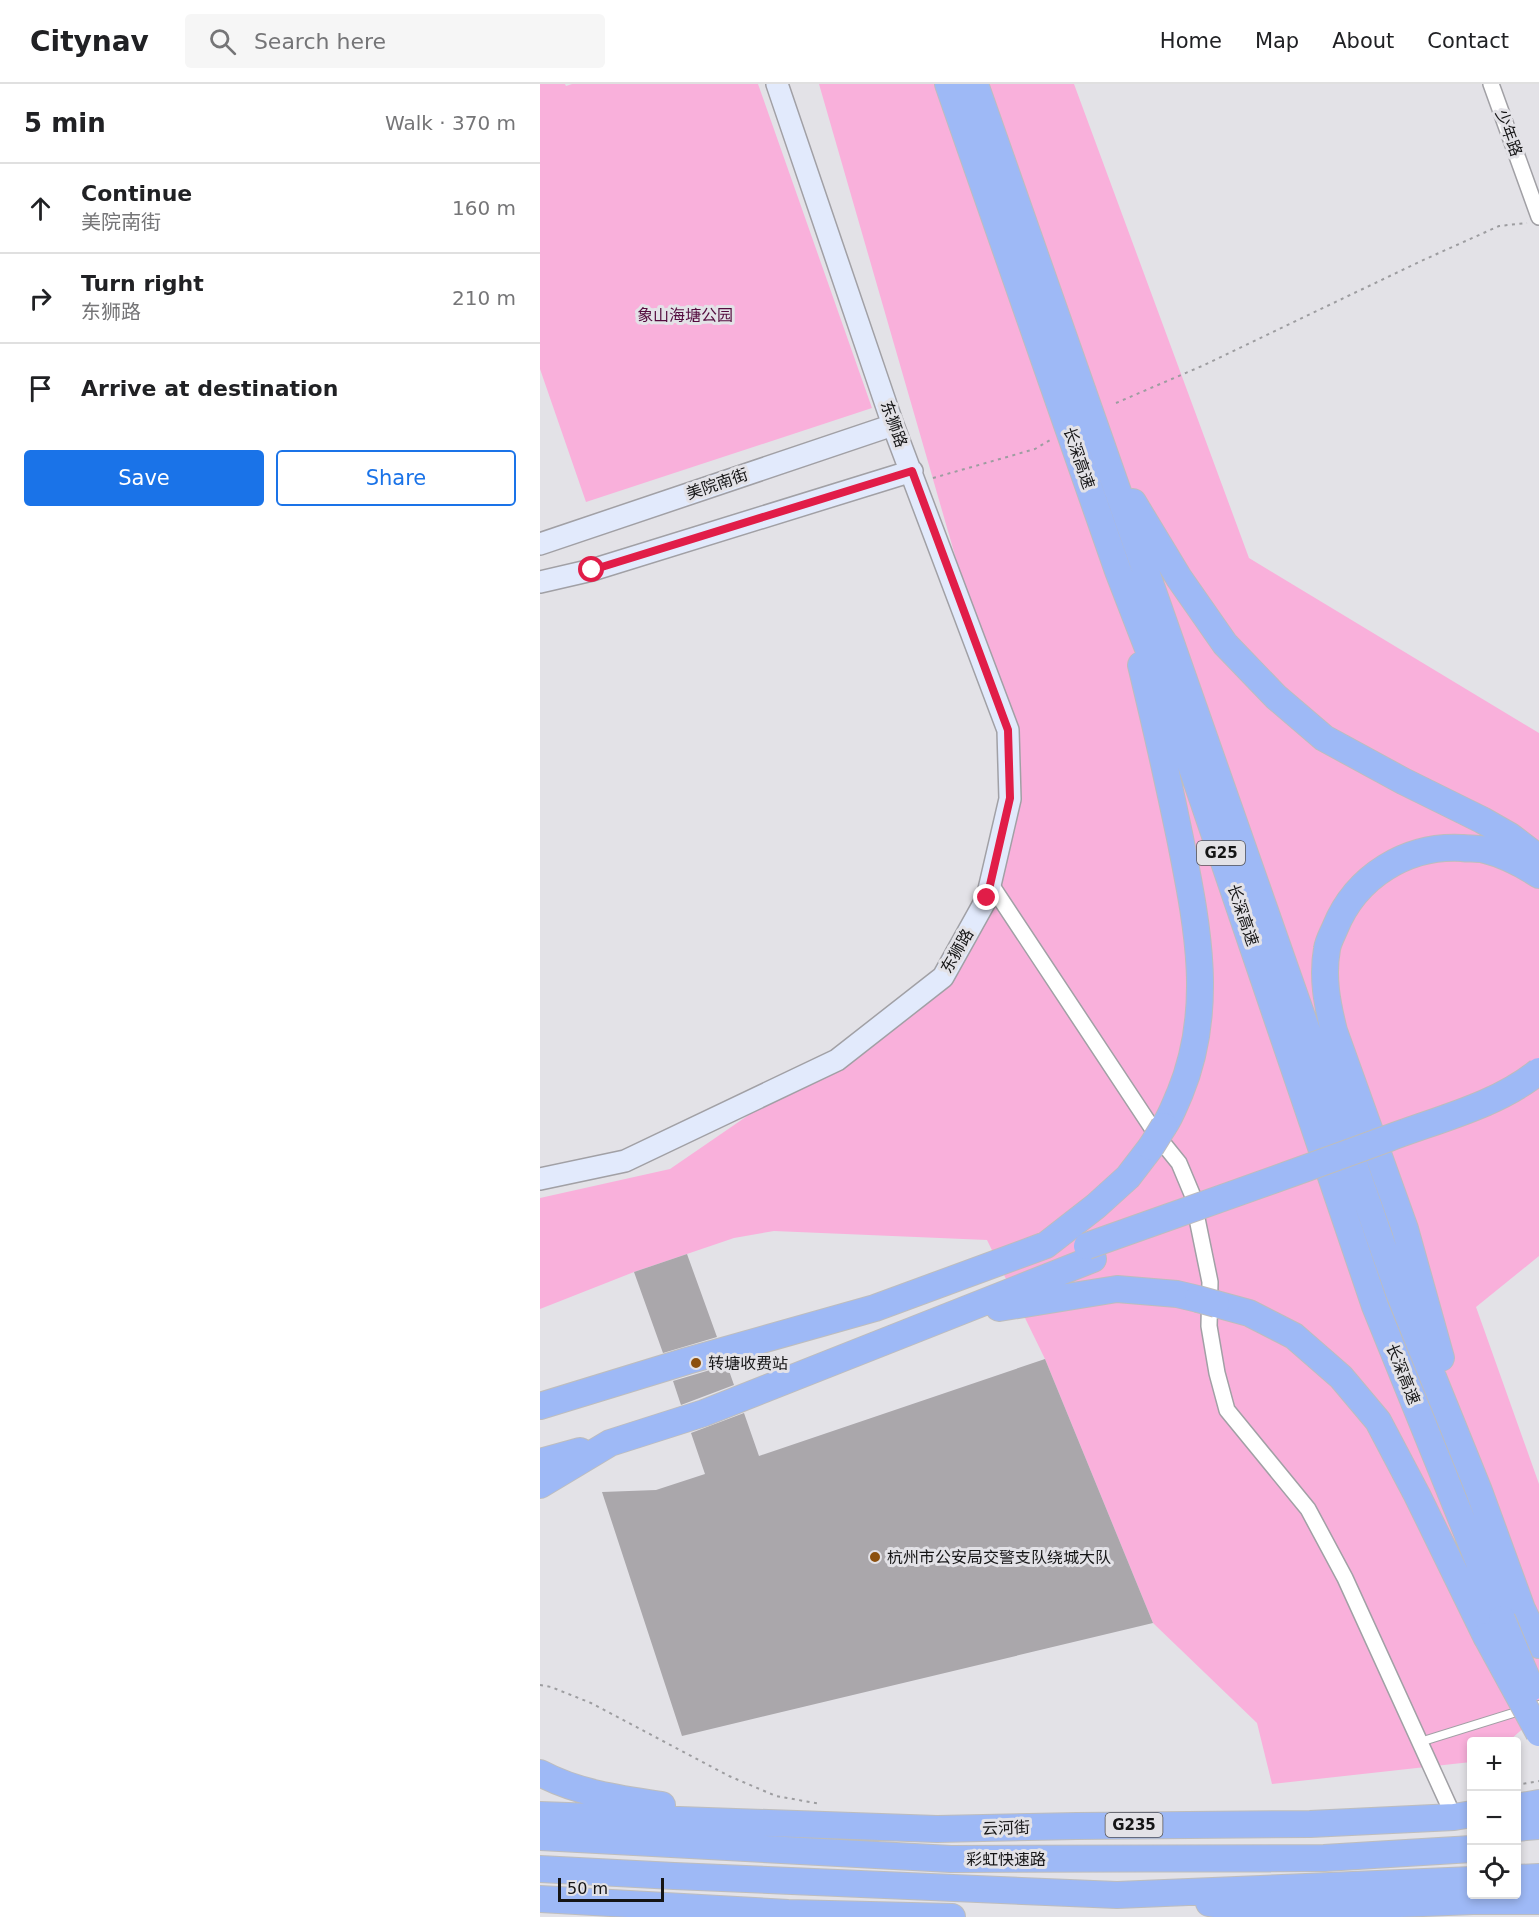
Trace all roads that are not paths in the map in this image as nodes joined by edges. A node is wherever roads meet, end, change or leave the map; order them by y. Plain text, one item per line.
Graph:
1 (777, 84) edge
2 (948, 84) edge
3 (975, 84) edge
4 (1491, 84) edge
5 (1534, 220) edge
6 (893, 425) junction
7 (1106, 458) junction
8 (914, 477) junction
9 (540, 544) edge
10 (1118, 571) junction
11 (540, 582) edge
12 (1539, 858) edge
13 (1539, 875) edge
14 (990, 883) junction
15 (1539, 1071) edge
16 (1539, 1087) edge
17 (540, 1179) edge
18 (1090, 1252) junction
19 (875, 1308) junction
20 (937, 1320) junction
21 (540, 1406) edge
22 (610, 1443) junction
23 (540, 1462) edge
24 (540, 1485) edge
25 (1479, 1491) junction
26 (1503, 1621) junction
27 (1539, 1645) edge
28 (1539, 1706) edge
29 (1539, 1733) edge
30 (1420, 1742) junction
31 (540, 1773) edge
32 (1539, 1803) edge
33 (1521, 1806) edge
34 (540, 1815) edge
35 (1466, 1821) edge
36 (796, 1825) junction
37 (1539, 1826) edge
38 (1521, 1828) edge
39 (540, 1837) edge
40 (1539, 1844) edge
41 (1521, 1845) edge
42 (1467, 1849) edge
43 (1026, 1859) junction
44 (540, 1869) edge
45 (1539, 1877) edge
46 (1521, 1878) edge
47 (1467, 1880) edge
48 (1162, 1894) junction
49 (540, 1899) edge
50 (1539, 1901) edge
51 (952, 1917) edge

1 - 6 street, 东狮路
2 - 10 highway, 长深高速 / G25
3 - 7 highway, 长深高速 / G25
4 - 5 street, 少年路
6 - 8 street, 东狮路
6 - 9 street, 美院南街
7 - 12 highway
7 - 25 highway, 长深高速 / G25
8 - 11 street
8 - 14 street, 东狮路
10 - 19 highway
10 - 26 highway, 长深高速 / G25
13 - 25 highway
14 - 17 street, 东狮路
14 - 30 street
15 - 18 highway, bridge
16 - 18 highway
18 - 19 highway
18 - 20 highway
19 - 21 highway
20 - 22 highway
20 - 26 highway
22 - 23 highway
22 - 24 highway
25 - 26 highway, 长深高速 / G25
26 - 27 highway, 长深高速 / G25
26 - 28 highway, 长深高速 / G25, bridge
26 - 29 highway, bridge
28 - 30 lane
30 - 35 street
31 - 36 highway
32 - 33 highway
34 - 36 highway, 云河街 / G235
35 - 36 highway, 云河街 / G235
35 - 43 highway
37 - 38 highway
39 - 43 highway, 彩虹快速路 / G235
40 - 41 highway
42 - 43 highway, 彩虹快速路 / G235
44 - 48 highway, 彩虹快速路
45 - 46 highway
47 - 48 highway, 彩虹快速路
48 - 50 highway
49 - 51 highway

